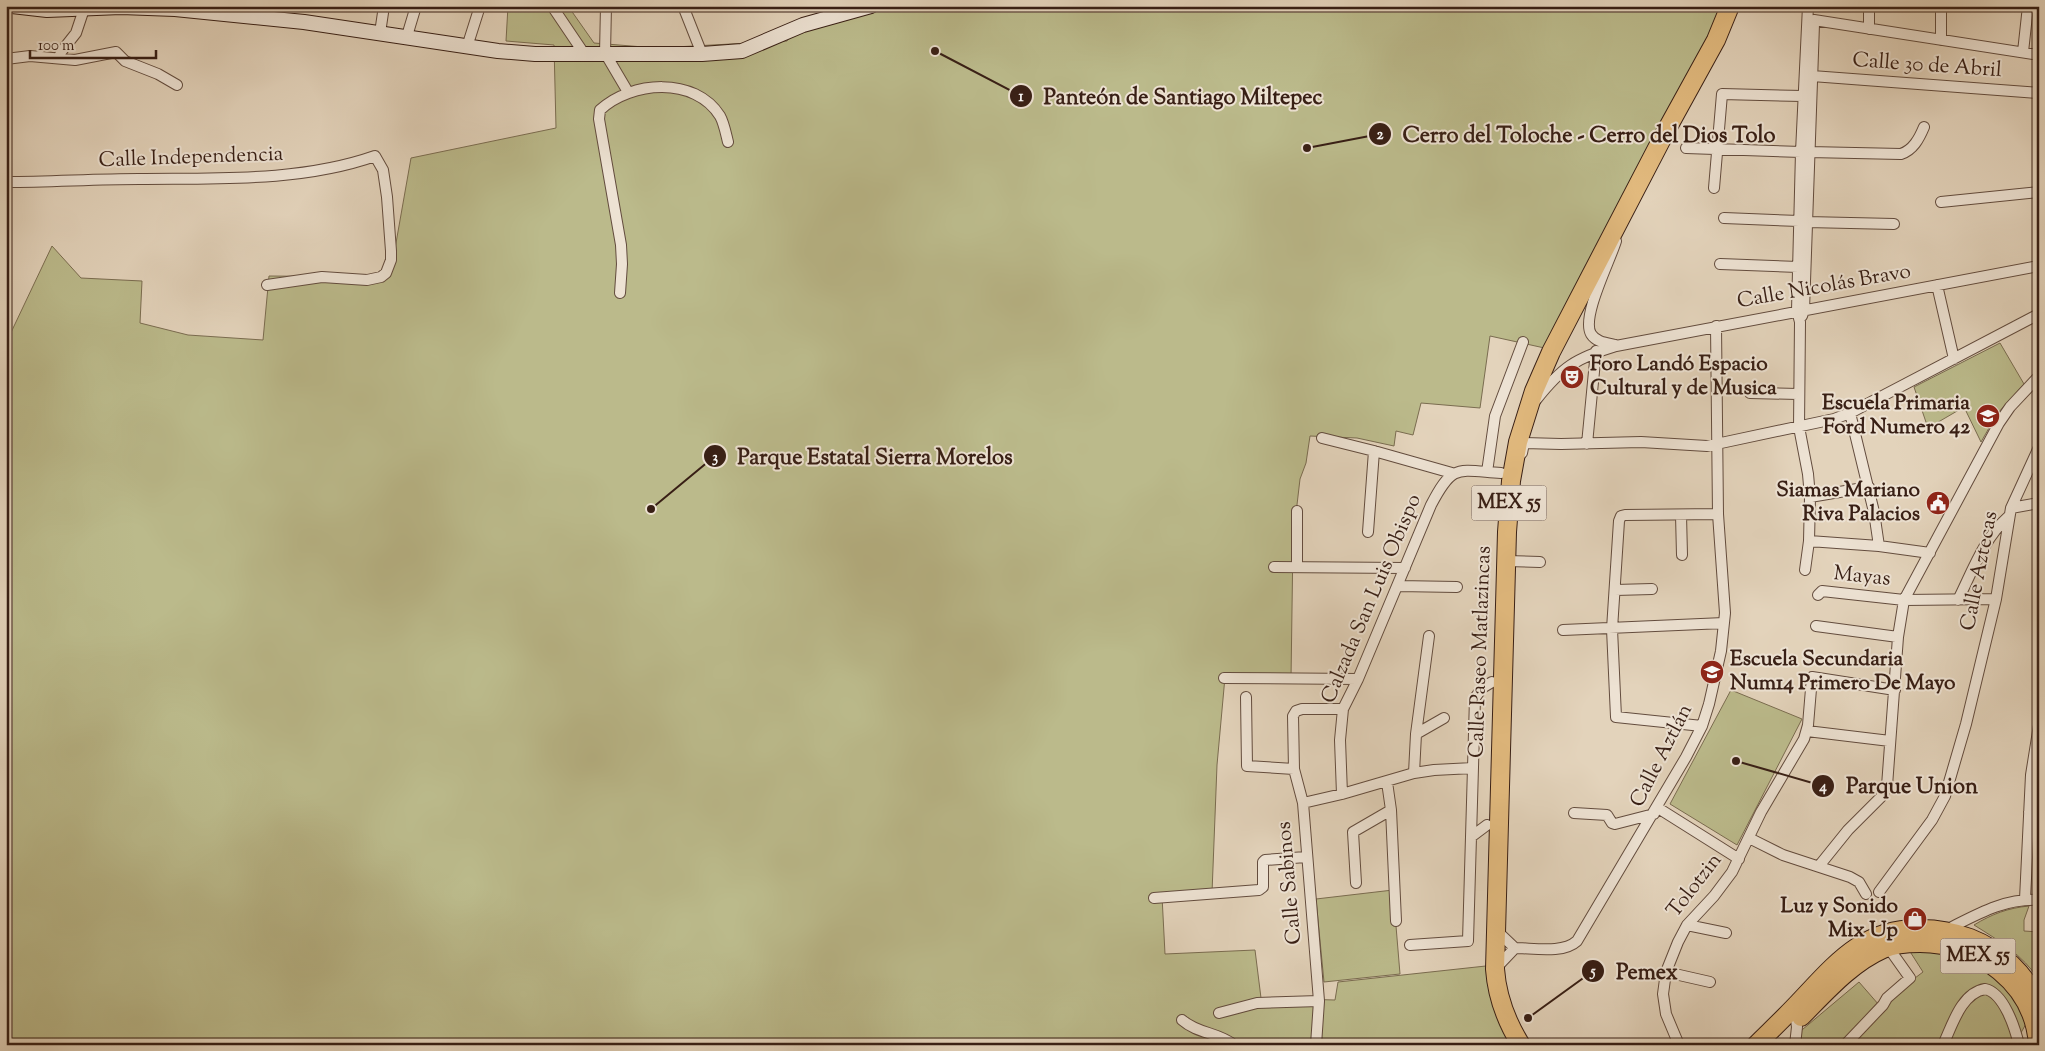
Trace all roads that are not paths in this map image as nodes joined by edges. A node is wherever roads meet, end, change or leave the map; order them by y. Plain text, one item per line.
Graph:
1 (12, 6) edge
2 (384, 6) edge
3 (416, 6) edge
4 (480, 6) edge
5 (552, 6) edge
6 (606, 6) edge
7 (683, 6) edge
8 (871, 6) edge
9 (1720, 6) edge
10 (1730, 6) edge
11 (1808, 6) edge
12 (1815, 6) edge
13 (1869, 6) edge
14 (1941, 6) edge
15 (2028, 6) edge
16 (121, 7) edge
17 (84, 9) junction
18 (266, 12) edge
19 (1814, 20) junction
20 (1870, 29) junction
21 (380, 33) junction
22 (407, 36) junction
23 (1941, 40) junction
24 (467, 47) junction
25 (583, 52) junction
26 (2024, 52) junction
27 (605, 53) junction
28 (702, 54) junction
29 (60, 55) junction
30 (2039, 55) edge
31 (6, 59) edge
32 (1812, 76) junction
33 (177, 85) dead end
34 (628, 92) junction
35 (2039, 93) edge
36 (1803, 96) junction
37 (1664, 125) junction
38 (1924, 127) dead end
39 (728, 142) dead end
40 (1686, 148) dead end
41 (1717, 150) junction
42 (1805, 152) junction
43 (6, 182) edge
44 (1714, 188) dead end
45 (2039, 192) edge
46 (1941, 202) dead end
47 (1623, 215) junction
48 (1724, 218) dead end
49 (1803, 221) junction
50 (1894, 224) dead end
51 (1720, 264) dead end
52 (2039, 266) edge
53 (1798, 267) junction
54 (267, 285) dead end
55 (1937, 285) junction
56 (620, 292) dead end
57 (1801, 311) junction
58 (2039, 314) edge
59 (1716, 326) junction
60 (1523, 342) dead end
61 (1616, 346) junction
62 (1596, 352) junction
63 (1954, 359) junction
64 (2039, 376) edge
65 (1750, 393) dead end
66 (1798, 394) junction
67 (1528, 410) junction
68 (1850, 413) junction
69 (1799, 427) junction
70 (1322, 438) dead end
71 (1587, 444) junction
72 (1716, 445) junction
73 (2039, 447) edge
74 (1374, 451) junction
75 (1494, 472) junction
76 (1452, 474) junction
77 (1868, 487) junction
78 (1810, 498) junction
79 (2039, 503) edge
80 (1297, 510) dead end
81 (2009, 512) junction
82 (1718, 514) junction
83 (1681, 515) junction
84 (1368, 532) dead end
85 (1809, 541) junction
86 (1879, 546) junction
87 (1930, 553) junction
88 (1682, 556) dead end
89 (1509, 561) junction
90 (1540, 562) dead end
91 (1274, 567) dead end
92 (1297, 567) junction
93 (1405, 568) junction
94 (1805, 570) dead end
95 (1398, 586) junction
96 (1457, 587) dead end
97 (1652, 589) dead end
98 (1615, 590) junction
99 (1818, 595) dead end
100 (1996, 599) junction
101 (1499, 600) junction
102 (1904, 600) junction
103 (1958, 600) junction
104 (1724, 624) junction
105 (1816, 626) dead end
106 (1612, 629) junction
107 (1563, 630) dead end
108 (1429, 636) dead end
109 (1898, 636) junction
110 (1224, 678) dead end
111 (1358, 679) junction
112 (1492, 682) junction
113 (1895, 690) junction
114 (1246, 697) dead end
115 (1343, 709) junction
116 (1444, 718) dead end
117 (2039, 725) edge
118 (1702, 726) junction
119 (1807, 731) junction
120 (1416, 734) junction
121 (1890, 741) junction
122 (1473, 768) junction
123 (1294, 769) junction
124 (1414, 774) junction
125 (1387, 782) junction
126 (1342, 794) junction
127 (1303, 803) junction
128 (1390, 810) junction
129 (1656, 811) junction
130 (2034, 812) edge
131 (1574, 813) dead end
132 (1488, 825) junction
133 (1471, 837) junction
134 (1749, 838) junction
135 (1306, 857) junction
136 (1740, 859) junction
137 (1819, 866) junction
138 (1356, 883) dead end
139 (1496, 891) junction
140 (1879, 892) dead end
141 (1866, 894) dead end
142 (1154, 898) dead end
143 (2025, 899) junction
144 (2039, 900) edge
145 (1396, 921) dead end
146 (1687, 925) junction
147 (1495, 929) junction
148 (1945, 931) junction
149 (1726, 933) dead end
150 (1410, 945) dead end
151 (1888, 947) junction
152 (1515, 948) junction
153 (1495, 969) junction
154 (1666, 972) junction
155 (1710, 982) dead end
156 (1319, 1001) junction
157 (2039, 1004) edge
158 (1219, 1013) dead end
159 (1795, 1014) junction
160 (1182, 1020) dead end
161 (1845, 1044) edge
162 (1234, 1045) edge
163 (1316, 1045) edge
164 (1506, 1045) edge
165 (1521, 1045) edge
166 (1679, 1045) edge
167 (1756, 1045) edge
168 (1772, 1045) edge
169 (1795, 1045) edge
170 (1943, 1045) edge
171 (2019, 1045) edge
172 (2038, 1045) edge

1 - 17 street
2 - 21 street
3 - 22 street
4 - 24 street
5 - 25 street
6 - 27 street
7 - 28 street
8 - 28 street
9 - 37 highway, Calle Paseo Matlazincas / MEX 55
10 - 37 highway, Calle Paseo Matlazincas / MEX 55
11 - 36 street
12 - 19 street
13 - 20 street
14 - 23 street
15 - 26 street
16 - 17 street
16 - 18 street
17 - 29 street
18 - 21 street
19 - 20 street
19 - 32 street
20 - 23 street
21 - 22 street
22 - 24 street
23 - 26 street
24 - 25 street
25 - 27 street
26 - 30 street
27 - 28 street
27 - 34 street
29 - 31 street
29 - 33 street
32 - 35 street, Calle 30 de Abril
32 - 42 street
34 - 39 street
34 - 56 street
36 - 41 street
36 - 42 street
37 - 47 highway, Calle Paseo Matlazincas / MEX 55
37 - 75 highway, Calle Paseo Matlazincas / MEX 55
38 - 42 street
40 - 41 street
41 - 42 street
41 - 44 street
42 - 49 street
43 - 54 street, Calle Independencia
45 - 46 street
47 - 61 street
47 - 67 highway, Calle Paseo Matlazincas / MEX 55
48 - 49 street
49 - 50 street
49 - 53 street
49 - 57 street
51 - 53 street
52 - 55 street, Calle Nicolás Bravo
53 - 57 street
55 - 57 street, Calle Nicolás Bravo
55 - 63 street
57 - 59 street, Calle Nicolás Bravo
57 - 66 street
58 - 63 street
59 - 61 street, Calle Nicolás Bravo
59 - 72 street, Calle Aztlán
60 - 75 street
61 - 62 street, Calle Nicolás Bravo
62 - 67 street, Calle Nicolás Bravo
62 - 71 street
63 - 68 street
64 - 87 street
65 - 66 street
66 - 69 street
67 - 89 highway, Calle Paseo Matlazincas / MEX 55
68 - 69 street
68 - 77 street
69 - 72 street
69 - 78 street
70 - 74 street
71 - 72 street
71 - 89 street
72 - 82 street, Calle Aztlán
73 - 81 street, Calle Aztecas
74 - 76 street
74 - 84 street
75 - 76 street
75 - 101 highway, Calle Paseo Matlazincas / MEX 55
76 - 93 street, Calzada San Luis Obispo
77 - 78 street
77 - 86 street
78 - 85 street
79 - 81 street
80 - 92 street
81 - 100 street, Calle Aztecas
81 - 103 street
82 - 83 street
82 - 104 street, Calle Aztlán
83 - 88 street
83 - 98 street
85 - 86 street
85 - 94 street
86 - 87 street
87 - 102 street
89 - 90 street
89 - 101 highway, Calle Paseo Matlazincas / MEX 55
89 - 139 street
91 - 92 street
92 - 93 street
93 - 95 street, Calzada San Luis Obispo
95 - 96 street
95 - 111 street, Calzada San Luis Obispo
97 - 98 street
98 - 106 street
99 - 102 street, Mayas
100 - 103 street
100 - 140 street, Calle Aztecas
101 - 112 highway, Calle Paseo Matlazincas / MEX 55
101 - 139 highway, Calle Paseo Matlazincas / MEX 55
102 - 103 street
102 - 109 street
104 - 106 street
104 - 118 street, Calle Aztlán
105 - 109 street
106 - 107 street
106 - 118 street
108 - 120 street
109 - 113 street
110 - 111 street
111 - 115 street, Calzada San Luis Obispo
112 - 122 street
112 - 132 highway, Calle Paseo Matlazincas / MEX 55
113 - 119 street
113 - 121 street
114 - 123 street
115 - 123 street
115 - 126 street, Calzada San Luis Obispo
116 - 120 street
117 - 130 street
118 - 129 street, Calle Aztlán
119 - 121 street
119 - 134 street, Tolotzin
120 - 124 street
121 - 137 street
122 - 124 street, Calle Sabinos
122 - 133 street
123 - 127 street
124 - 125 street, Calle Sabinos
125 - 126 street, Calle Sabinos
125 - 128 street
126 - 127 street, Calle Sabinos
127 - 135 street, Calle Sabinos
128 - 138 street
128 - 145 street
129 - 131 street
129 - 136 street
129 - 152 street, Calle Aztlán
130 - 143 street
132 - 133 street
132 - 164 highway, Calle Paseo Matlazincas / MEX 55
133 - 150 street
134 - 136 street, Tolotzin
134 - 137 street
135 - 142 street
135 - 156 street, Calle Sabinos
136 - 146 street, Tolotzin
137 - 141 street
139 - 147 highway, Calle Paseo Matlazincas / MEX 55
143 - 144 street
143 - 148 street
146 - 149 street
146 - 154 street, Tolotzin
147 - 152 street
147 - 153 highway, Calle Paseo Matlazincas / MEX 55
148 - 157 highway, MEX 55
148 - 159 highway, MEX 55
151 - 159 highway, MEX 55
151 - 161 street
151 - 172 highway, MEX 55
152 - 153 street
153 - 165 highway, Calle Paseo Matlazincas / MEX 55
154 - 155 street
154 - 166 street, Tolotzin
156 - 158 street
156 - 163 street, Calle Sabinos
159 - 167 highway, MEX 55
159 - 168 highway, MEX 55
159 - 169 street
160 - 162 street
170 - 171 street

